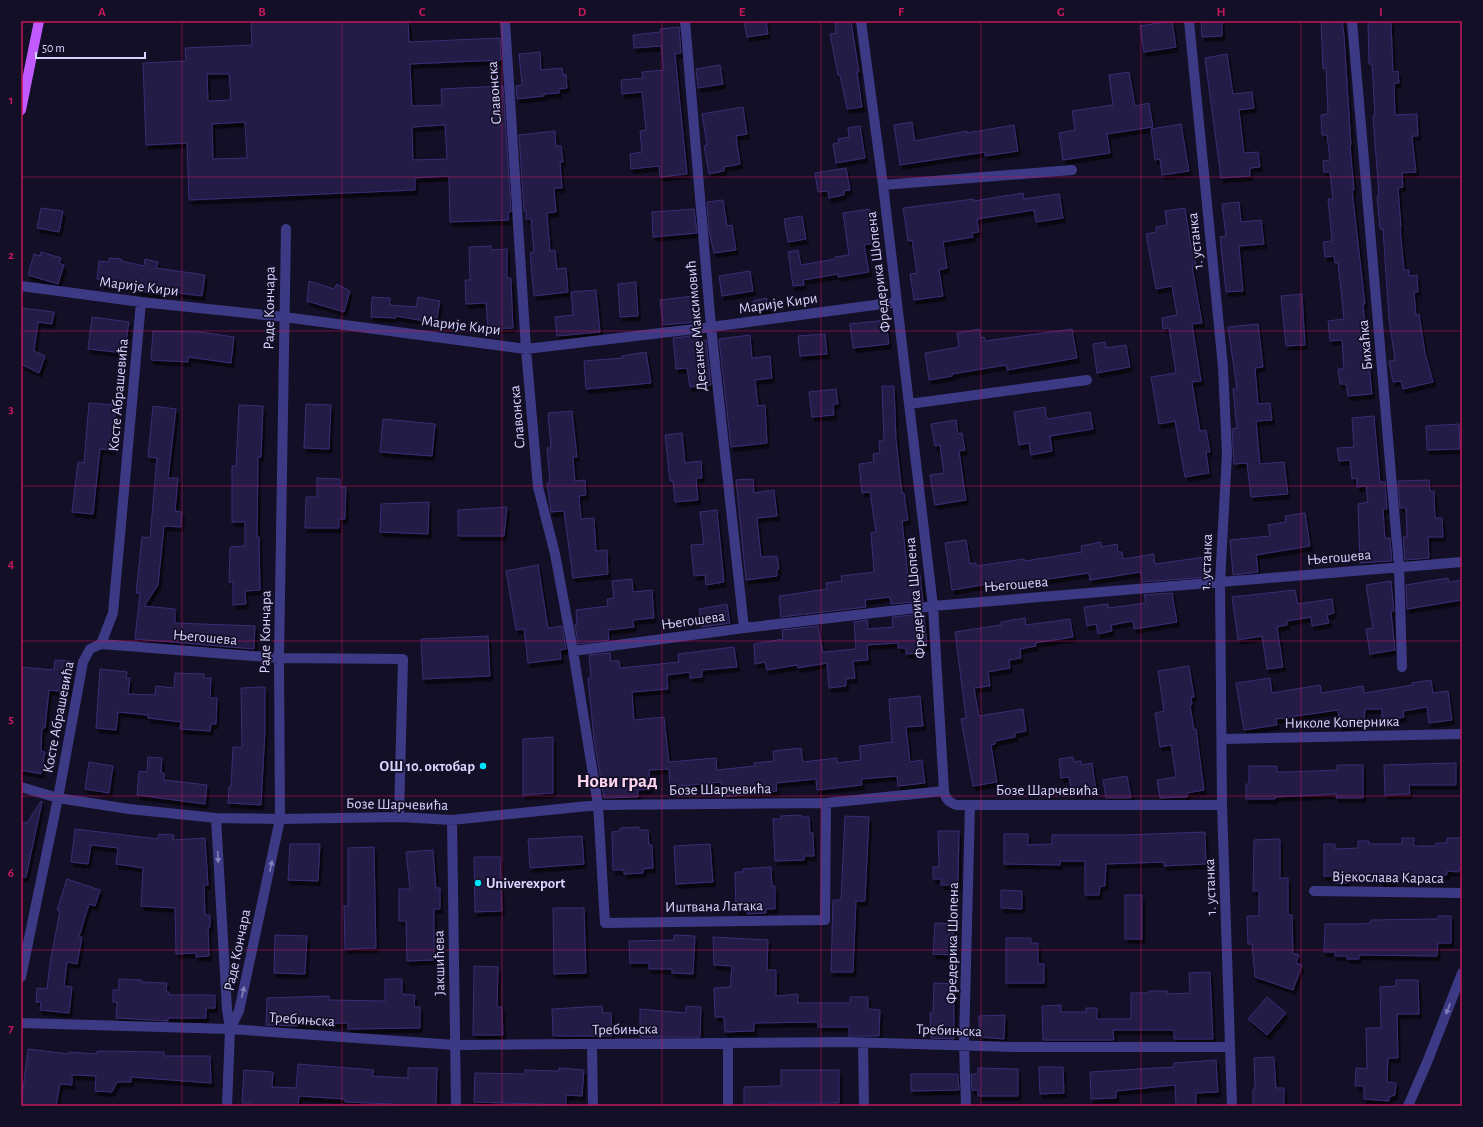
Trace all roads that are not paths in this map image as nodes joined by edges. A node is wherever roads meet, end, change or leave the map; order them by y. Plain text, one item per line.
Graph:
1 (39, 21) edge
2 (505, 21) edge
3 (686, 21) edge
4 (861, 21) edge
5 (1189, 21) edge
6 (1352, 21) edge
7 (21, 110) edge
8 (1072, 170) dead end
9 (883, 186) junction
10 (286, 229) dead end
11 (21, 286) edge
12 (141, 302) junction
13 (897, 302) junction
14 (284, 317) junction
15 (710, 327) junction
16 (526, 349) junction
17 (1088, 380) dead end
18 (909, 404) junction
19 (1462, 562) edge
20 (1400, 567) junction
21 (1220, 582) junction
22 (933, 606) junction
23 (744, 628) junction
24 (101, 644) junction
25 (573, 651) junction
26 (279, 658) junction
27 (1402, 667) dead end
28 (1462, 734) edge
29 (1223, 739) junction
30 (21, 787) edge
31 (944, 791) junction
32 (58, 798) junction
33 (826, 803) junction
34 (598, 805) junction
35 (1222, 805) junction
36 (970, 806) junction
37 (399, 817) junction
38 (216, 818) junction
39 (280, 819) junction
40 (452, 820) junction
41 (1314, 891) dead end
42 (1462, 893) edge
43 (1462, 973) edge
44 (21, 977) edge
45 (21, 1022) edge
46 (230, 1029) junction
47 (728, 1042) junction
48 (863, 1043) junction
49 (455, 1045) junction
50 (592, 1045) junction
51 (964, 1045) junction
52 (1230, 1047) junction
53 (227, 1106) edge
54 (456, 1106) edge
55 (593, 1106) edge
56 (728, 1106) edge
57 (864, 1106) edge
58 (966, 1106) edge
59 (1232, 1106) edge
60 (1408, 1106) edge

1 - 7 main road
2 - 16 street, Славонска
3 - 15 street, Десанке Максимовић
4 - 9 street, Фредерика Шопена
5 - 21 street, 1. устанка
6 - 20 street, Бихаћка
8 - 9 street
9 - 13 street, Фредерика Шопена
10 - 14 street, Раде Кончара
11 - 12 street, Марије Кири
12 - 14 street, Марије Кири
12 - 24 street, Косте Абрашевића
13 - 15 street, Марије Кири
13 - 18 street, Фредерика Шопена
14 - 16 street, Марије Кири
14 - 26 street, Раде Кончара
15 - 16 street, Марије Кири
15 - 23 street, Десанке Максимовић
16 - 25 street, Славонска
17 - 18 street
18 - 22 street, Фредерика Шопена
19 - 20 street, Његошева
20 - 21 street, Његошева
20 - 27 street, Бихаћка
21 - 22 street, Његошева
21 - 29 street, 1. устанка
22 - 23 street, Његошева
22 - 31 street, Фредерика Шопена
23 - 25 street, Његошева
24 - 26 street, Његошева
24 - 32 street, Косте Абрашевића
25 - 34 street, Славонска
26 - 37 street, Његошева
26 - 39 street, Раде Кончара
28 - 29 street, Николе Коперника
29 - 35 street, 1. устанка
30 - 32 street, Бозе Шарчевића
31 - 33 street, Бозе Шарчевића
31 - 36 street, Бозе Шарчевића
32 - 38 street, Бозе Шарчевића
32 - 44 street, Косте Абрашевића
33 - 34 street, Бозе Шарчевића
33 - 34 street, Иштвана Латака
34 - 40 street, Бозе Шарчевића
35 - 36 street, Бозе Шарчевића
35 - 52 street, 1. устанка
36 - 51 street, Фредерика Шопена
37 - 39 street, Бозе Шарчевића
37 - 40 street, Бозе Шарчевића
38 - 39 street, Бозе Шарчевића
38 -> 46 street, Раде Кончара
46 -> 39 street, Раде Кончара
40 - 49 street, Јакшићева
41 - 42 street, Вјекослава Караса
43 -> 60 street
45 - 46 street, Требињска
46 - 49 street, Требињска
46 - 53 street, Раде Кончара
47 - 48 street, Требињска
47 - 50 street, Требињска
47 - 56 street
48 - 51 street, Требињска
48 - 57 street
49 - 50 street, Требињска
49 - 54 street, Јакшићева
50 - 55 street
51 - 52 street, Требињска
51 - 58 street, Фредерика Шопена
52 - 59 street, 1. устанка

